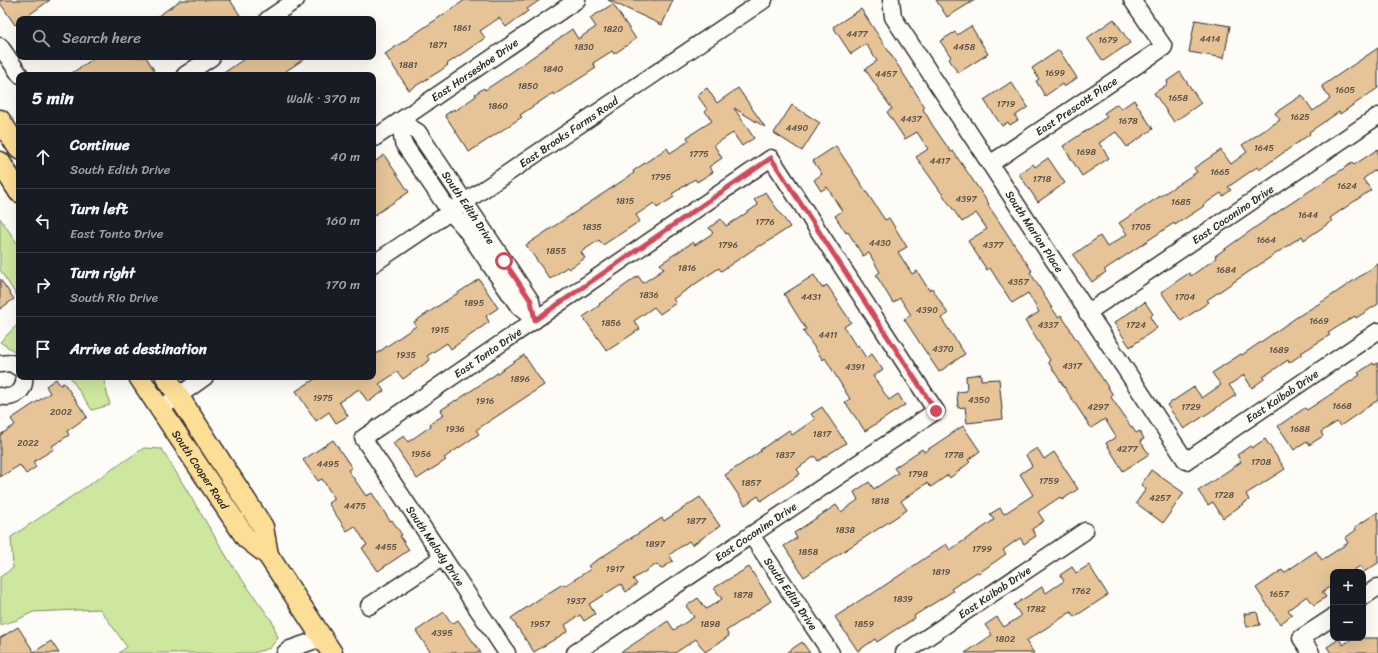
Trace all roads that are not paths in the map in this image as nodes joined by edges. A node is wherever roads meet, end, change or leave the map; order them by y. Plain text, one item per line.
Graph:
1 (296, 0) edge
2 (577, 0) edge
3 (764, 0) edge
4 (891, 0) edge
5 (1132, 0) edge
6 (272, 16) edge
7 (0, 46) edge
8 (208, 60) edge
9 (18, 72) edge
10 (190, 72) edge
11 (1378, 116) edge
12 (0, 120) edge
13 (400, 121) junction
14 (376, 137) edge
15 (16, 144) edge
16 (432, 152) junction
17 (0, 162) edge
18 (416, 163) junction
19 (990, 164) junction
20 (16, 187) edge
21 (465, 202) junction
22 (450, 212) junction
23 (376, 262) edge
24 (498, 265) junction
25 (1087, 313) junction
26 (535, 320) junction
27 (1378, 331) edge
28 (0, 364) edge
29 (16, 366) edge
30 (24, 380) edge
31 (141, 380) edge
32 (168, 380) edge
33 (201, 380) edge
34 (178, 395) junction
35 (0, 396) edge
36 (160, 409) junction
37 (936, 411) joint
38 (363, 438) joint
39 (1186, 461) joint
40 (1085, 531) dead end
41 (752, 535) junction
42 (268, 555) junction
43 (443, 557) junction
44 (1378, 587) edge
45 (1366, 595) edge
46 (369, 606) dead end
47 (1330, 619) edge
48 (327, 645) edge
49 (285, 653) edge
50 (310, 653) edge
51 (507, 653) edge
52 (575, 653) edge
53 (831, 653) edge
54 (904, 653) edge
55 (1311, 653) edge

1 - 6 street
2 - 13 street, East Horseshoe Drive
3 - 21 street, East Brooks Farms Road
4 - 19 street, South Marion Place
5 - 19 street, East Prescott Place
7 - 9 street
8 - 10 street
11 - 25 street, East Coconino Drive
12 - 15 main road
13 - 14 street, East Horseshoe Drive
13 - 16 street, South Edith Drive
13 - 18 street, South Edith Drive
16 - 18 street
16 - 21 street, South Edith Drive
17 - 20 main road
18 - 22 street, South Edith Drive
19 - 25 street, South Marion Place
21 - 22 street, East Brooks Farms Road
21 - 24 street, South Edith Drive
22 - 23 street, East Brooks Farms Road
22 - 24 street, South Edith Drive
24 - 26 street, South Edith Drive
25 - 39 street, South Marion Place
26 - 37 street, East Tonto Drive
26 - 38 street, East Tonto Drive
27 - 39 street, East Kaibab Drive
28 - 29 street
30 - 35 street
31 - 36 main road, South Cooper Road
32 - 34 main road, South Cooper Road
33 - 34 street
34 - 36 street
34 - 42 main road, South Cooper Road
36 - 42 main road, South Cooper Road
37 - 41 street, East Coconino Drive
38 - 43 street, South Melody Drive
40 - 54 street, East Kaibab Drive
41 - 52 street, East Coconino Drive
41 - 53 street, South Edith Drive
42 - 48 main road, South Cooper Road
43 - 46 street
43 - 51 street, South Melody Drive
44 - 45 street
47 - 55 street
48 - 49 street
48 - 50 street

